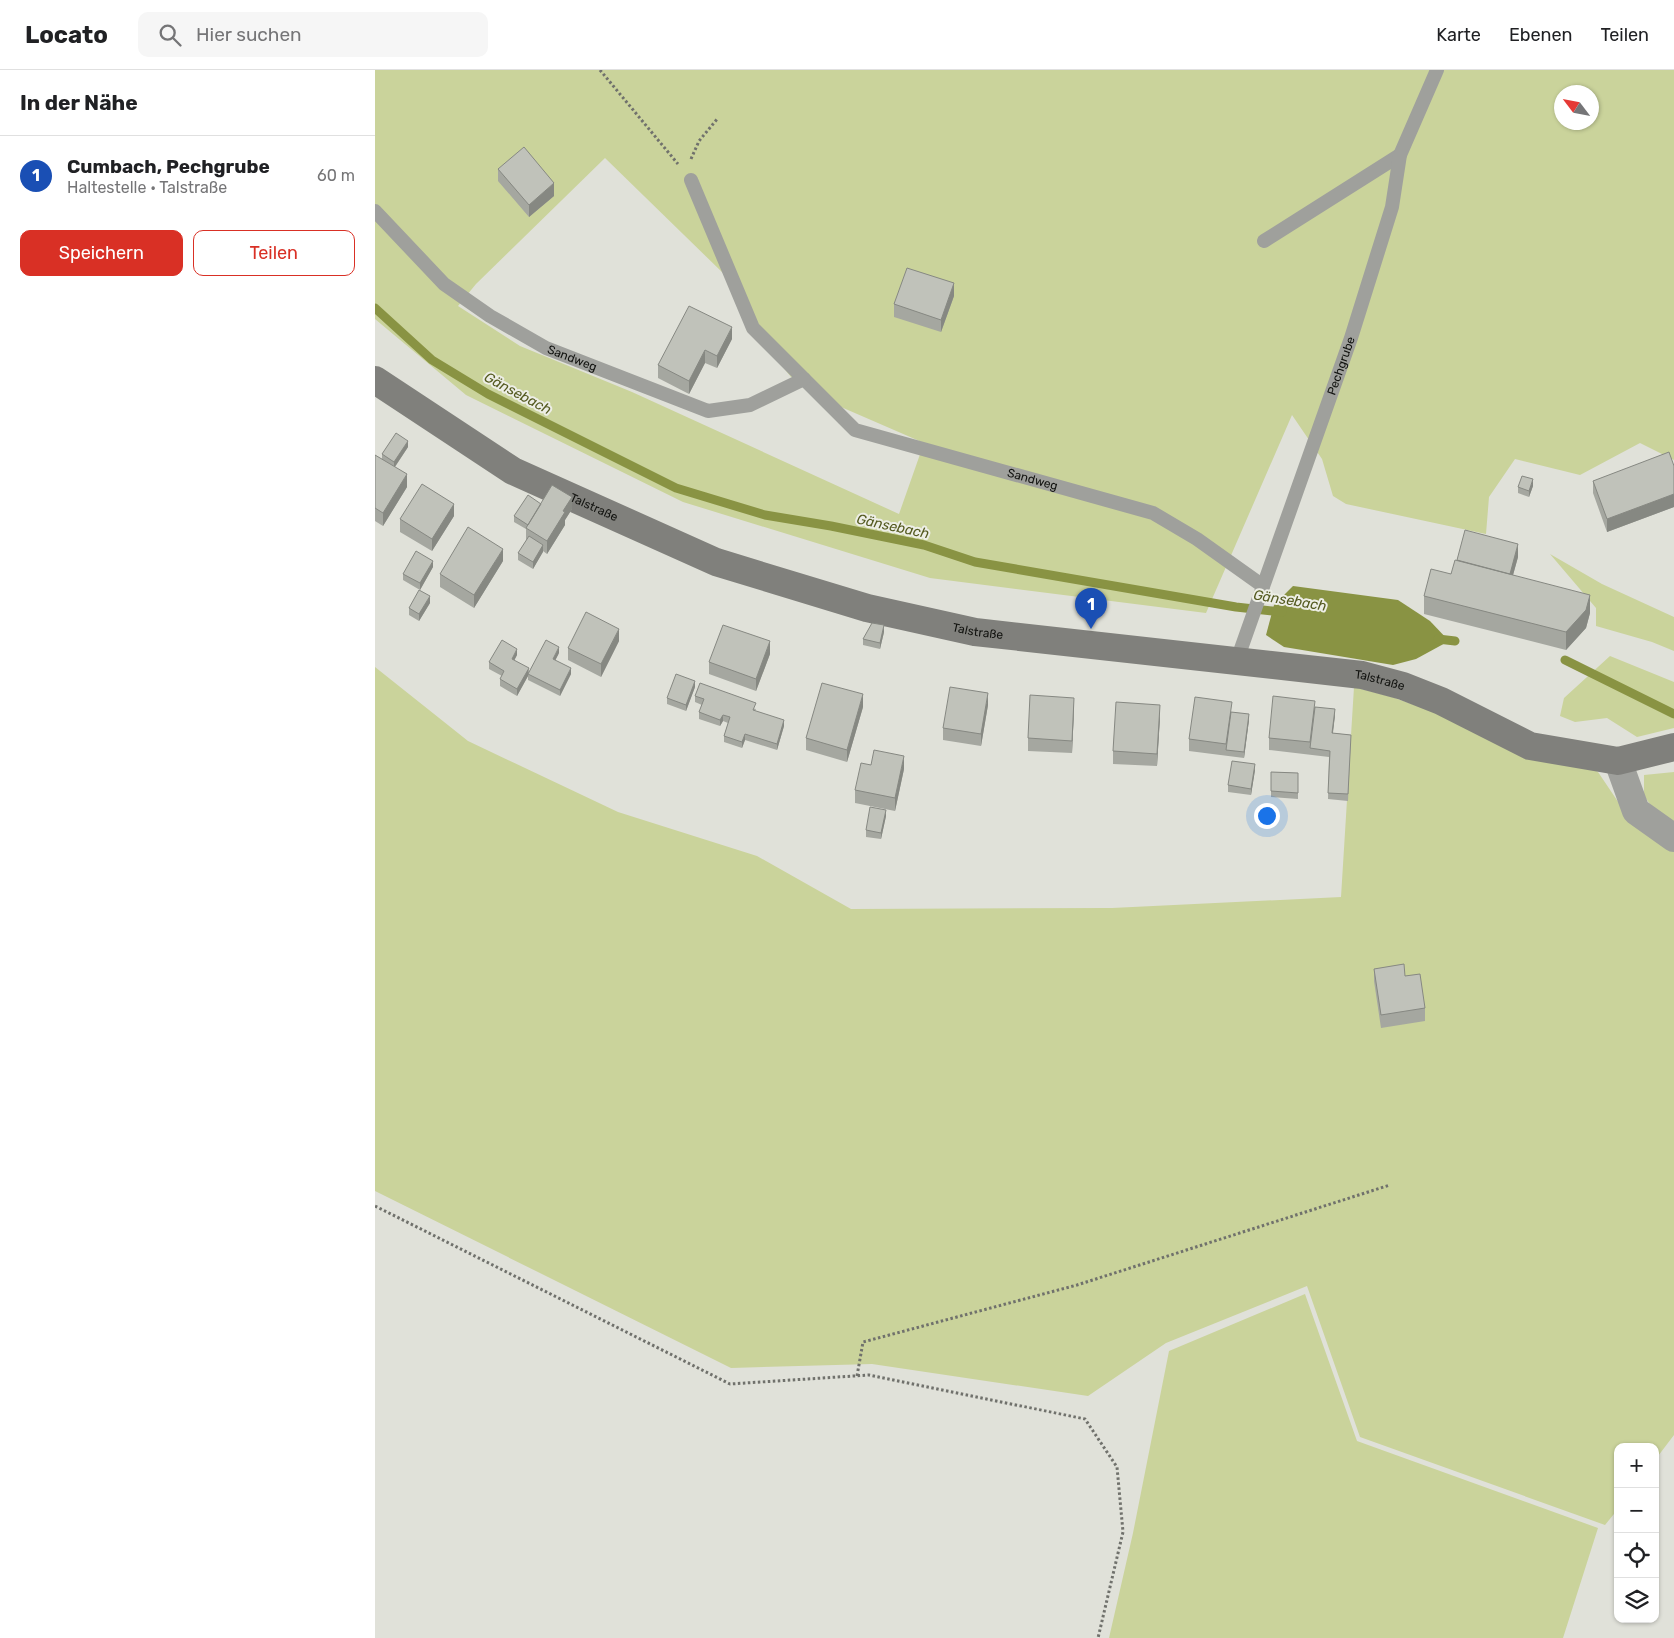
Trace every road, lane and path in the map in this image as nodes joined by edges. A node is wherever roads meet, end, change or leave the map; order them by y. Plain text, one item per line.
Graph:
1 (600, 70) edge
2 (1437, 70) edge
3 (718, 118) dead end
4 (1401, 155) junction
5 (691, 180) junction
6 (375, 211) edge
7 (1264, 241) dead end
8 (804, 379) junction
9 (375, 380) edge
10 (1260, 593) junction
11 (1237, 660) junction
12 (1674, 747) edge
13 (1618, 761) junction
14 (1674, 838) edge
15 (1390, 1185) dead end
16 (375, 1206) edge
17 (857, 1376) junction
18 (1098, 1638) edge

1 - 5 path
2 - 4 lane, Pechgrube
3 - 5 path
4 - 7 lane
4 - 10 lane, Pechgrube
5 - 8 lane, Sandweg
6 - 8 lane, Sandweg
8 - 10 lane, Sandweg
9 - 11 street, Talstraße
10 - 11 lane, Pechgrube
11 - 13 street, Talstraße
12 - 13 street
13 - 14 street
15 - 17 path
16 - 17 path
17 - 18 path

